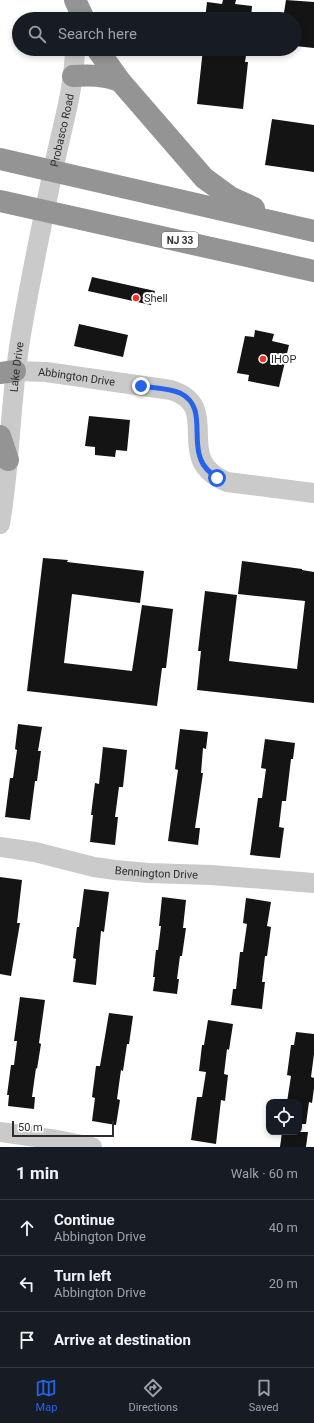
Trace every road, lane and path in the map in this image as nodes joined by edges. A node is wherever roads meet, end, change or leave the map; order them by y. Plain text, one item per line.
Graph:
1 (72, 0) edge
2 (75, 0) edge
3 (73, 12) edge
4 (81, 12) edge
5 (74, 56) edge
6 (102, 56) edge
7 (73, 76) junction
8 (120, 81) junction
9 (0, 158) edge
10 (53, 170) junction
11 (0, 201) edge
12 (45, 211) junction
13 (314, 230) edge
14 (314, 270) edge
15 (8, 372) edge
16 (0, 436) edge
17 (8, 460) junction
18 (314, 493) edge
19 (0, 524) edge
20 (0, 847) edge
21 (314, 883) edge
22 (0, 1132) edge
23 (92, 1147) edge

1 - 3 street
2 - 4 highway
5 - 7 street, Probasco Road
6 - 8 highway
7 - 8 highway
7 - 10 street, Probasco Road
8 - 13 highway
9 - 10 highway
10 - 12 street, Probasco Road
10 - 13 highway
11 - 12 highway, NJ 33
12 - 14 highway, NJ 33
12 - 15 street, Lake Drive
15 - 17 street, Lake Drive
15 - 18 street, Abbington Drive
16 - 17 highway
17 - 19 street, Lake Drive
20 - 21 street, Bennington Drive
22 - 23 street

